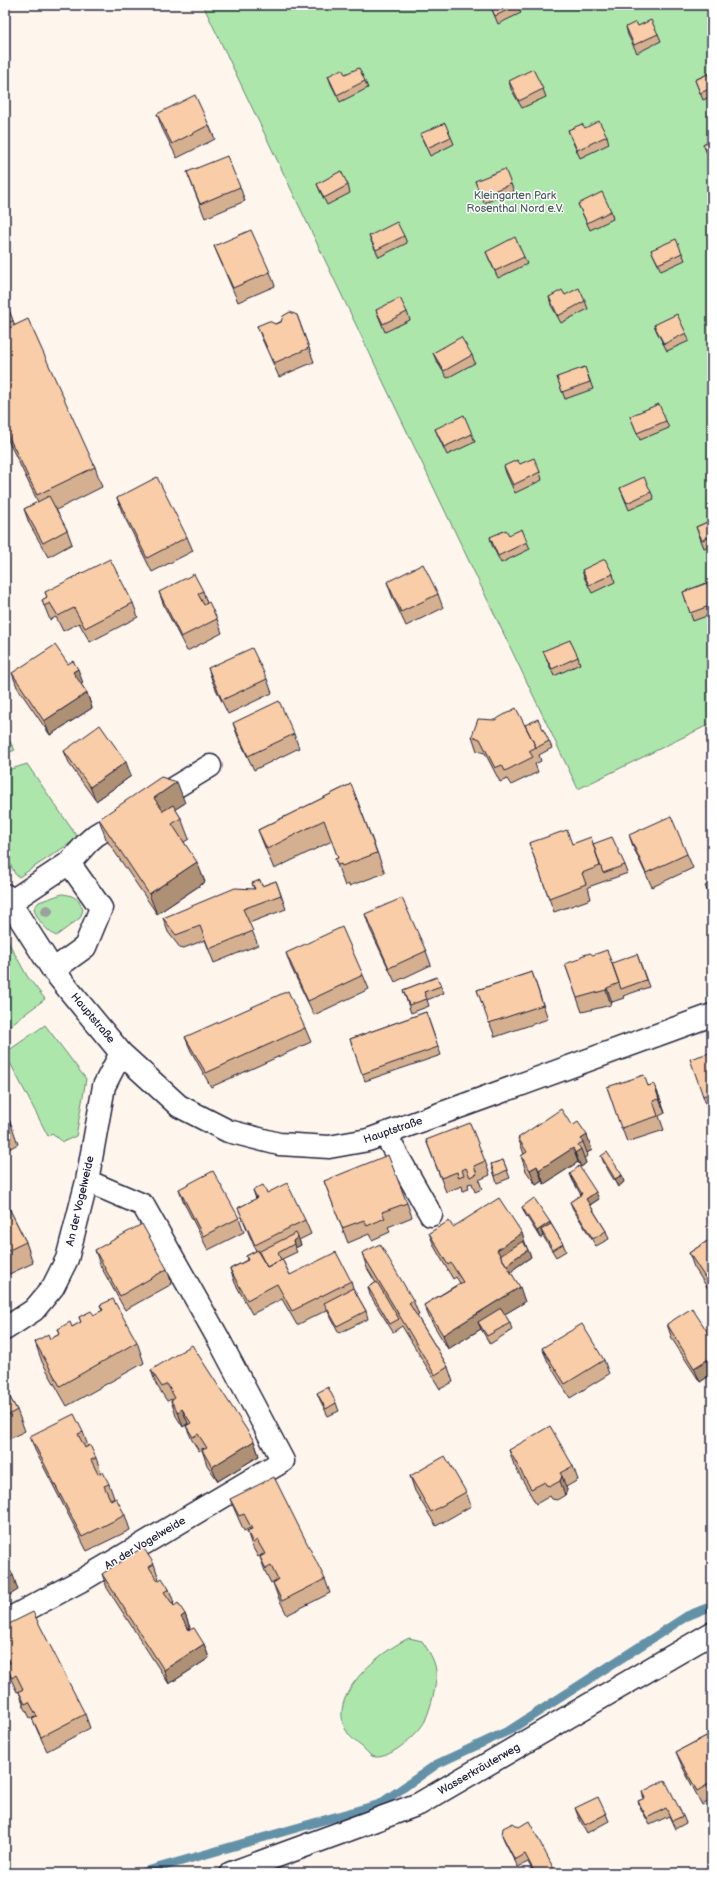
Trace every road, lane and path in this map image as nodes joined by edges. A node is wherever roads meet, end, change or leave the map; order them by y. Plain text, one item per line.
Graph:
1 (210, 766) dead end
2 (69, 864) junction
3 (7, 899) edge
4 (53, 970) junction
5 (712, 1015) edge
6 (121, 1053) junction
7 (385, 1134) junction
8 (87, 1181) junction
9 (431, 1215) dead end
10 (5, 1329) edge
11 (5, 1622) edge
12 (712, 1634) edge
13 (231, 1873) edge

1 - 2 street, Hauptstraße
2 - 3 street, Hauptstraße
2 - 4 street
3 - 4 street, Hauptstraße
4 - 6 street, Hauptstraße
5 - 7 street, Hauptstraße
6 - 7 street, Hauptstraße
6 - 8 street, An der Vogelweide
7 - 9 street
8 - 10 street, An der Vogelweide
8 - 11 street, An der Vogelweide
12 - 13 street, Wasserkräuterweg

